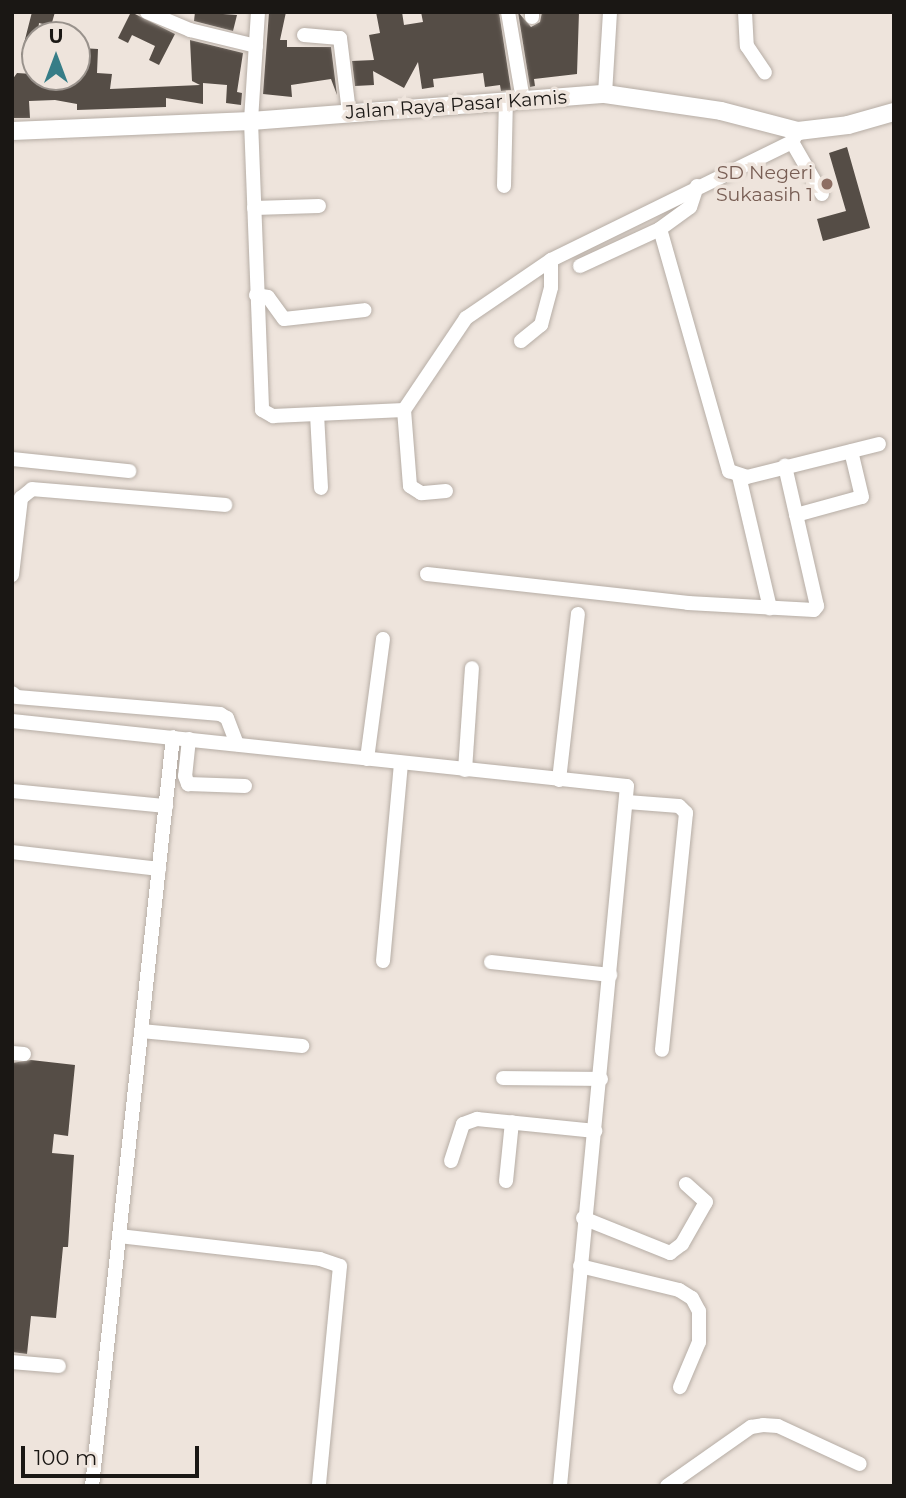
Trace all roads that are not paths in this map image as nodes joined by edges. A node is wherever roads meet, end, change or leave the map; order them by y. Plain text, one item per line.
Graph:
1 (147, 12) edge
2 (258, 12) edge
3 (508, 12) edge
4 (610, 12) edge
5 (745, 12) edge
6 (304, 35) dead end
7 (256, 46) junction
8 (765, 73) dead end
9 (605, 94) junction
10 (514, 100) junction
11 (349, 112) junction
12 (894, 112) edge
13 (251, 121) junction
14 (12, 131) edge
15 (794, 136) junction
16 (504, 186) dead end
17 (697, 186) junction
18 (822, 194) dead end
19 (319, 206) dead end
20 (254, 208) junction
21 (660, 229) junction
22 (551, 260) junction
23 (580, 266) dead end
24 (256, 295) junction
25 (366, 310) dead end
26 (520, 341) dead end
27 (404, 410) junction
28 (317, 414) junction
29 (879, 444) dead end
30 (851, 451) junction
31 (12, 459) edge
32 (785, 466) junction
33 (130, 471) dead end
34 (739, 475) junction
35 (321, 488) dead end
36 (446, 491) dead end
37 (225, 505) dead end
38 (796, 515) junction
39 (12, 575) edge
40 (427, 575) dead end
41 (770, 608) junction
42 (578, 614) dead end
43 (383, 639) dead end
44 (472, 668) dead end
45 (15, 695) edge
46 (13, 721) edge
47 (173, 737) junction
48 (189, 739) junction
49 (237, 744) junction
50 (367, 759) junction
51 (401, 763) junction
52 (465, 771) junction
53 (559, 780) junction
54 (245, 786) dead end
55 (12, 791) edge
56 (628, 802) junction
57 (166, 806) junction
58 (12, 852) edge
59 (159, 869) junction
60 (383, 961) dead end
61 (491, 962) dead end
62 (610, 975) junction
63 (141, 1031) junction
64 (302, 1046) dead end
65 (662, 1050) dead end
66 (503, 1078) dead end
67 (601, 1079) junction
68 (512, 1122) junction
69 (595, 1131) junction
70 (451, 1161) dead end
71 (506, 1181) dead end
72 (686, 1184) dead end
73 (583, 1218) junction
74 (119, 1237) junction
75 (580, 1266) junction
76 (12, 1362) edge
77 (59, 1366) dead end
78 (680, 1387) dead end
79 (860, 1464) dead end
80 (92, 1486) edge
81 (319, 1486) edge
82 (559, 1486) edge
83 (667, 1486) edge

1 - 7 street
2 - 7 street
3 - 10 street
4 - 9 street
5 - 8 street
6 - 11 street
7 - 13 street
9 - 10 main road, Jalan Raya Pasar Kamis
9 - 15 main road, Jalan Raya Pasar Kamis
10 - 11 main road, Jalan Raya Pasar Kamis
10 - 16 street
11 - 13 main road, Jalan Raya Pasar Kamis
12 - 15 main road, Jalan Raya Pasar Kamis
13 - 14 main road, Jalan Raya Pasar Kamis
13 - 20 street
15 - 17 street
15 - 18 street
17 - 21 street
17 - 22 street
19 - 20 street
20 - 24 street
21 - 23 street
21 - 34 street
22 - 26 street
22 - 27 street
24 - 25 street
24 - 28 street
27 - 28 street
27 - 36 street
28 - 35 street
29 - 30 street
30 - 32 street
30 - 38 street
31 - 33 street
32 - 34 street
32 - 38 street
34 - 41 street
37 - 39 street
38 - 41 street
40 - 41 street
42 - 53 street
43 - 50 street
44 - 52 street
45 - 46 street
45 - 49 street
46 - 47 street
47 - 48 street
47 - 57 street
48 - 49 street
48 - 54 street
49 - 50 street
50 - 51 street
51 - 52 street
51 - 60 street
52 - 53 street
53 - 56 street
55 - 57 street
56 - 62 street
56 - 65 street
57 - 59 street
58 - 59 street
59 - 63 street
61 - 62 street
62 - 67 street
63 - 64 street
63 - 74 street
66 - 67 street
67 - 69 street
68 - 69 street
68 - 70 street
68 - 71 street
69 - 73 street
72 - 73 street
73 - 75 street
74 - 80 street
74 - 81 street
75 - 78 street
75 - 82 street
76 - 77 street
79 - 83 street

